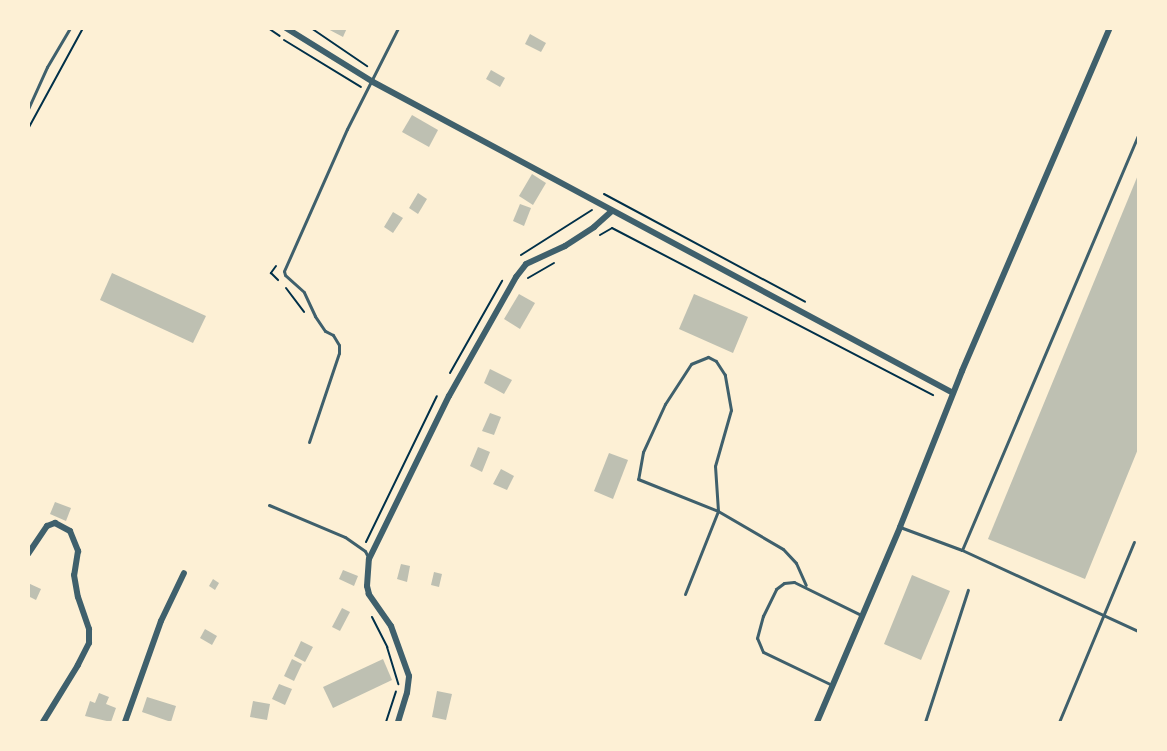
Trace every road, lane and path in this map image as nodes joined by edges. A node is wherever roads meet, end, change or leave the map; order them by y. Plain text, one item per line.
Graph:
1 (70, 28) edge
2 (83, 28) edge
3 (286, 28) edge
4 (398, 28) edge
5 (1110, 28) edge
6 (373, 82) junction
7 (28, 109) edge
8 (28, 129) edge
9 (1138, 135) edge
10 (592, 210) dead end
11 (612, 211) junction
12 (593, 240) dead end
13 (281, 258) dead end
14 (516, 262) dead end
15 (555, 262) dead end
16 (527, 279) dead end
17 (502, 281) dead end
18 (308, 318) dead end
19 (445, 381) dead end
20 (440, 391) dead end
21 (953, 393) junction
22 (933, 394) dead end
23 (309, 442) dead end
24 (269, 504) dead end
25 (718, 512) junction
26 (900, 527) junction
27 (1134, 542) dead end
28 (962, 550) junction
29 (365, 551) junction
30 (28, 554) edge
31 (369, 559) junction
32 (184, 573) dead end
33 (806, 585) junction
34 (968, 590) dead end
35 (685, 594) dead end
36 (371, 615) dead end
37 (861, 615) junction
38 (1102, 615) junction
39 (1138, 631) edge
40 (832, 685) junction
41 (1061, 722) edge
42 (43, 723) edge
43 (125, 723) edge
44 (386, 723) edge
45 (398, 723) edge
46 (817, 723) edge
47 (925, 723) edge

1 - 7 lane
2 - 8 path
3 - 6 street
4 - 6 lane
5 - 21 street
6 - 11 street
6 - 23 lane
9 - 28 lane
10 - 14 path
11 - 21 street
11 - 31 street
12 - 22 path
13 - 18 path
15 - 16 path
17 - 19 path
20 - 29 path
21 - 26 street
24 - 29 lane
25 - 25 lane
25 - 33 lane
25 - 35 lane
26 - 28 lane
26 - 37 street
27 - 38 lane
28 - 38 lane
29 - 31 lane
30 - 42 street
31 - 45 street
32 - 43 street
33 - 37 lane
33 - 40 lane
34 - 47 lane
36 - 44 path
37 - 40 street
38 - 39 lane
38 - 41 lane
40 - 46 street

